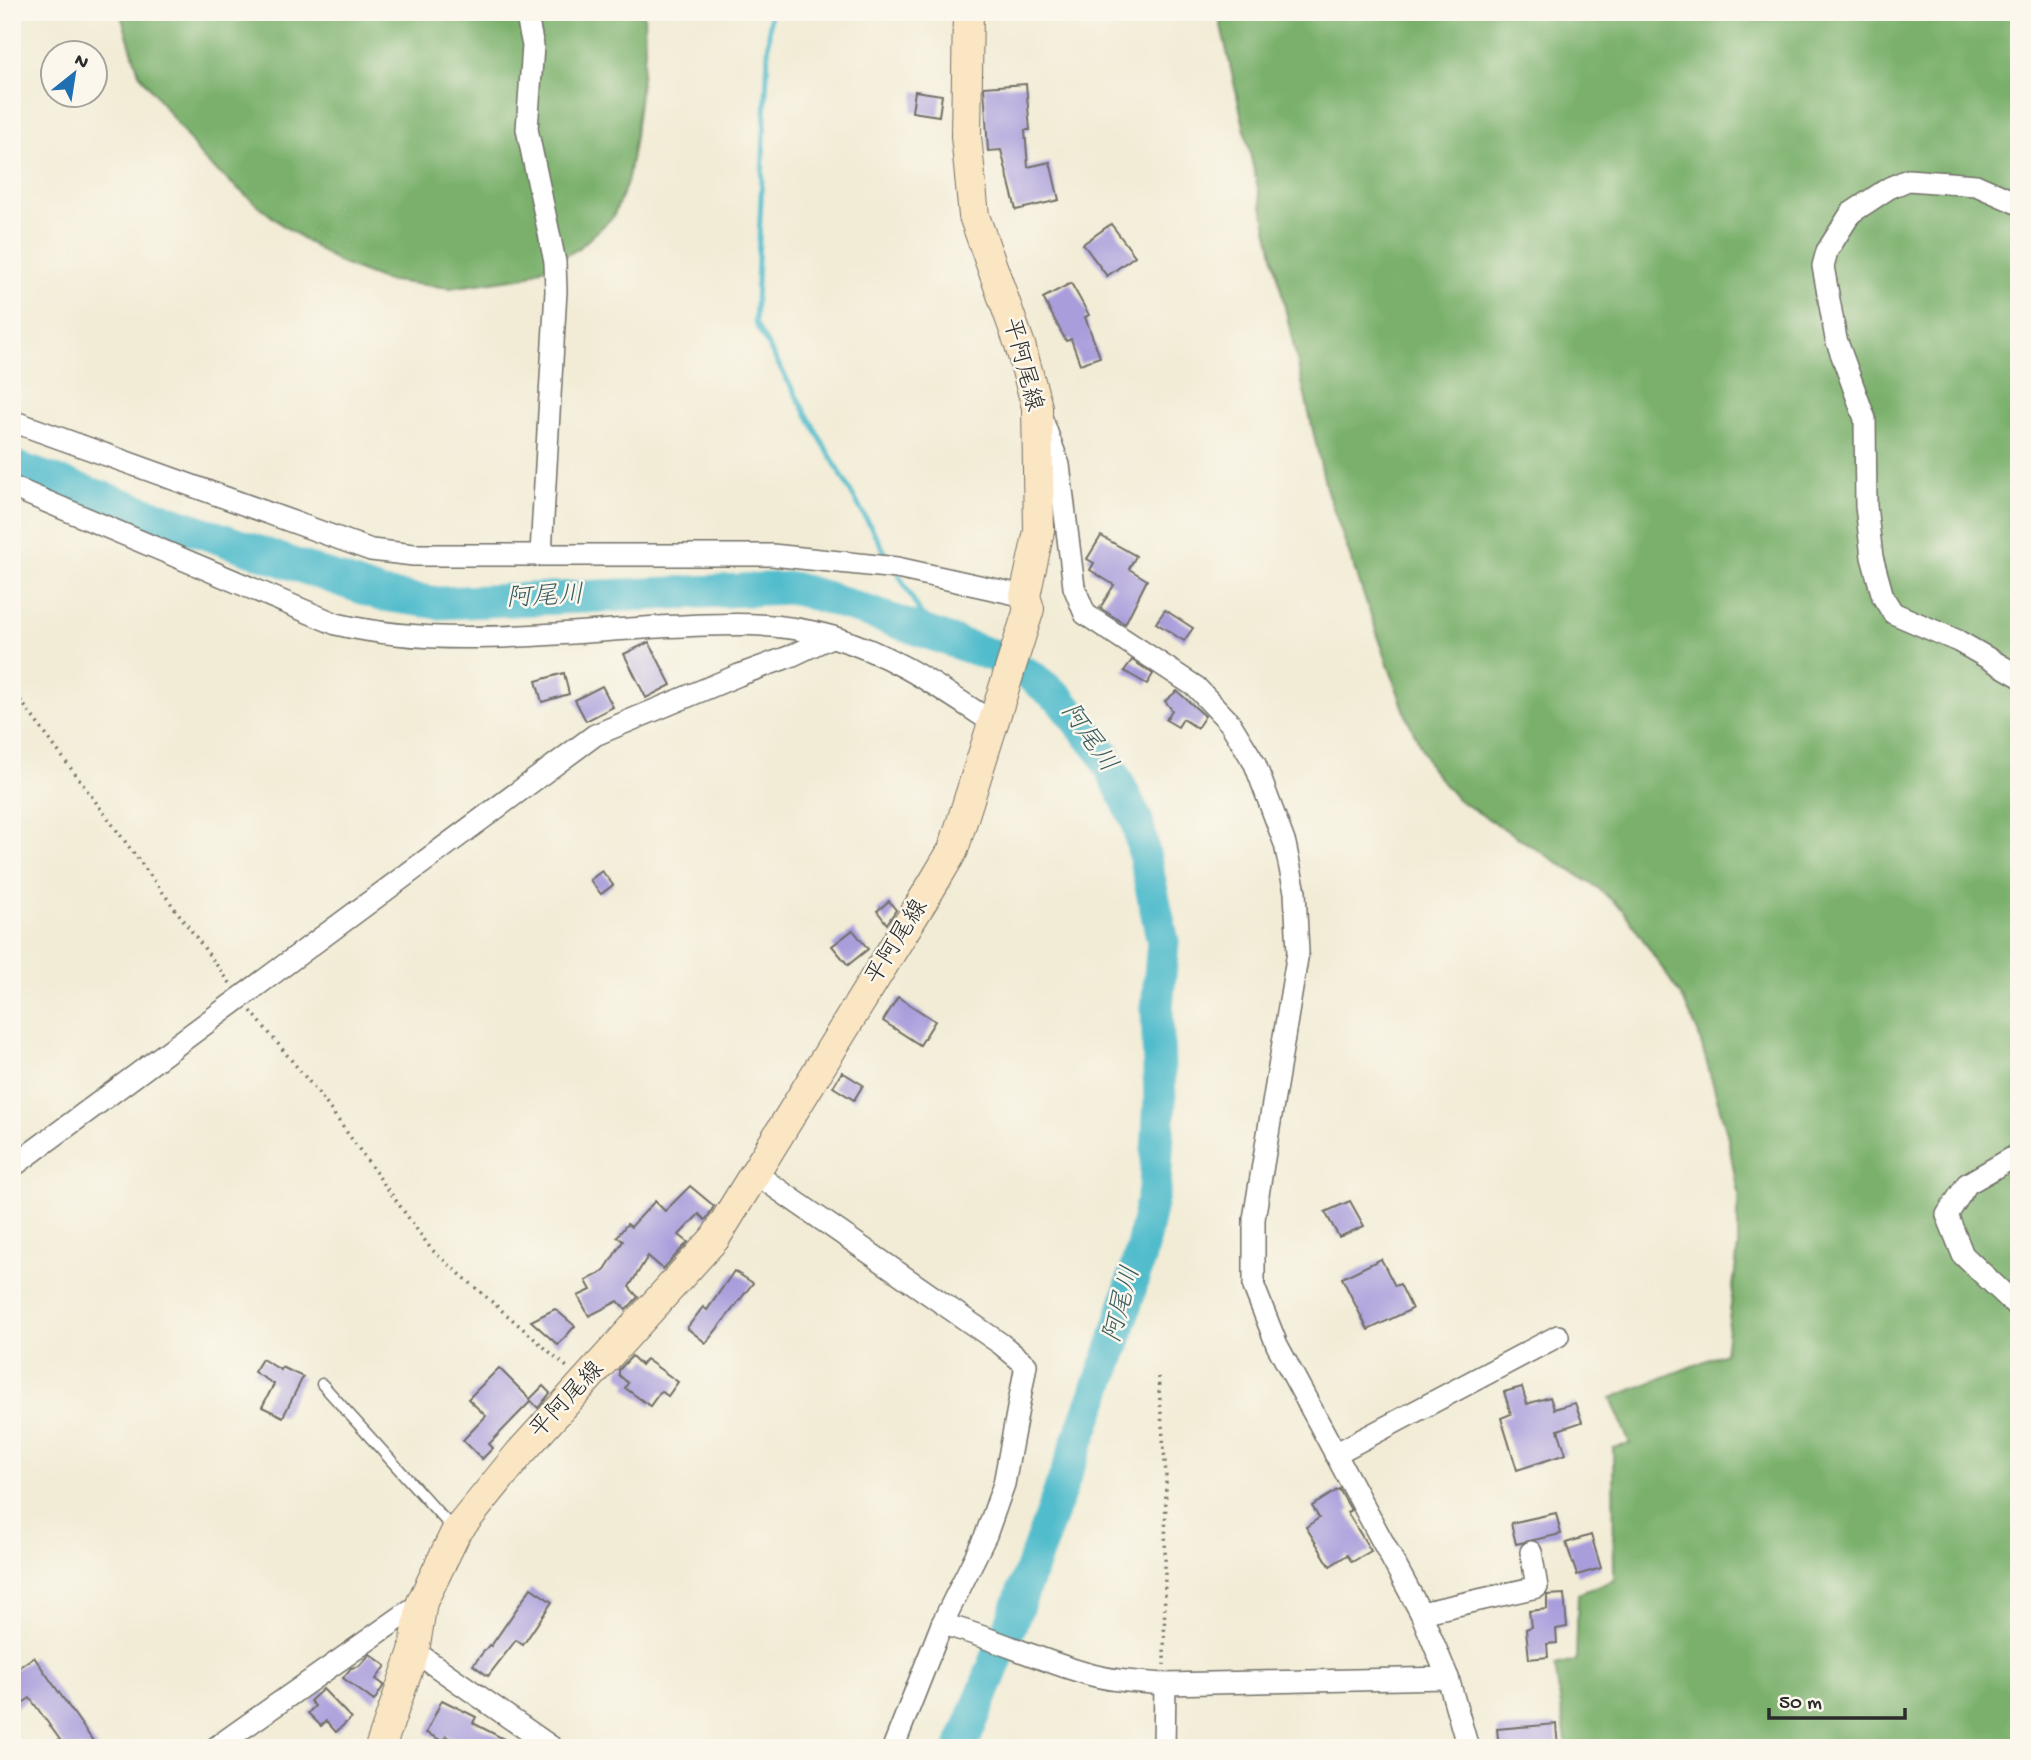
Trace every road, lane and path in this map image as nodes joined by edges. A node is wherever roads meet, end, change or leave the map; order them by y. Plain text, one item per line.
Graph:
1 (526, 12) edge
2 (968, 12) edge
3 (2019, 204) edge
4 (1037, 407) junction
5 (12, 421) edge
6 (12, 487) edge
7 (541, 553) junction
8 (1027, 603) junction
9 (831, 637) junction
10 (2019, 676) edge
11 (12, 689) edge
12 (994, 716) junction
13 (241, 998) junction
14 (2019, 1154) edge
15 (12, 1167) edge
16 (756, 1174) junction
17 (2019, 1308) edge
18 (1558, 1336) dead end
19 (1158, 1377) dead end
20 (322, 1384) dead end
21 (584, 1384) junction
22 (1335, 1454) junction
23 (456, 1532) junction
24 (1531, 1552) dead end
25 (422, 1602) junction
26 (1421, 1613) junction
27 (942, 1624) junction
28 (414, 1651) junction
29 (1448, 1678) junction
30 (1165, 1685) junction
31 (215, 1748) edge
32 (380, 1748) edge
33 (553, 1748) edge
34 (893, 1748) edge
35 (1164, 1748) edge
36 (1468, 1748) edge

1 - 7 street
2 - 4 main road, 平阿尾線
3 - 10 street
4 - 8 main road, 平阿尾線
4 - 22 street
5 - 7 street
6 - 9 street
7 - 8 street
8 - 12 main road, 平阿尾線
9 - 12 street
9 - 13 street
11 - 13 path
12 - 16 main road, 平阿尾線
13 - 15 street
13 - 21 path
14 - 17 street
16 - 21 main road, 平阿尾線
16 - 27 street
18 - 22 street
19 - 30 path
20 - 23 lane
21 - 23 main road, 平阿尾線
22 - 26 street
23 - 25 main road, 平阿尾線
24 - 26 street
25 - 28 main road, 平阿尾線
25 - 31 street
26 - 29 street
27 - 30 street
27 - 34 street
28 - 32 main road, 平阿尾線
28 - 33 street
29 - 30 street
29 - 36 street
30 - 35 street

